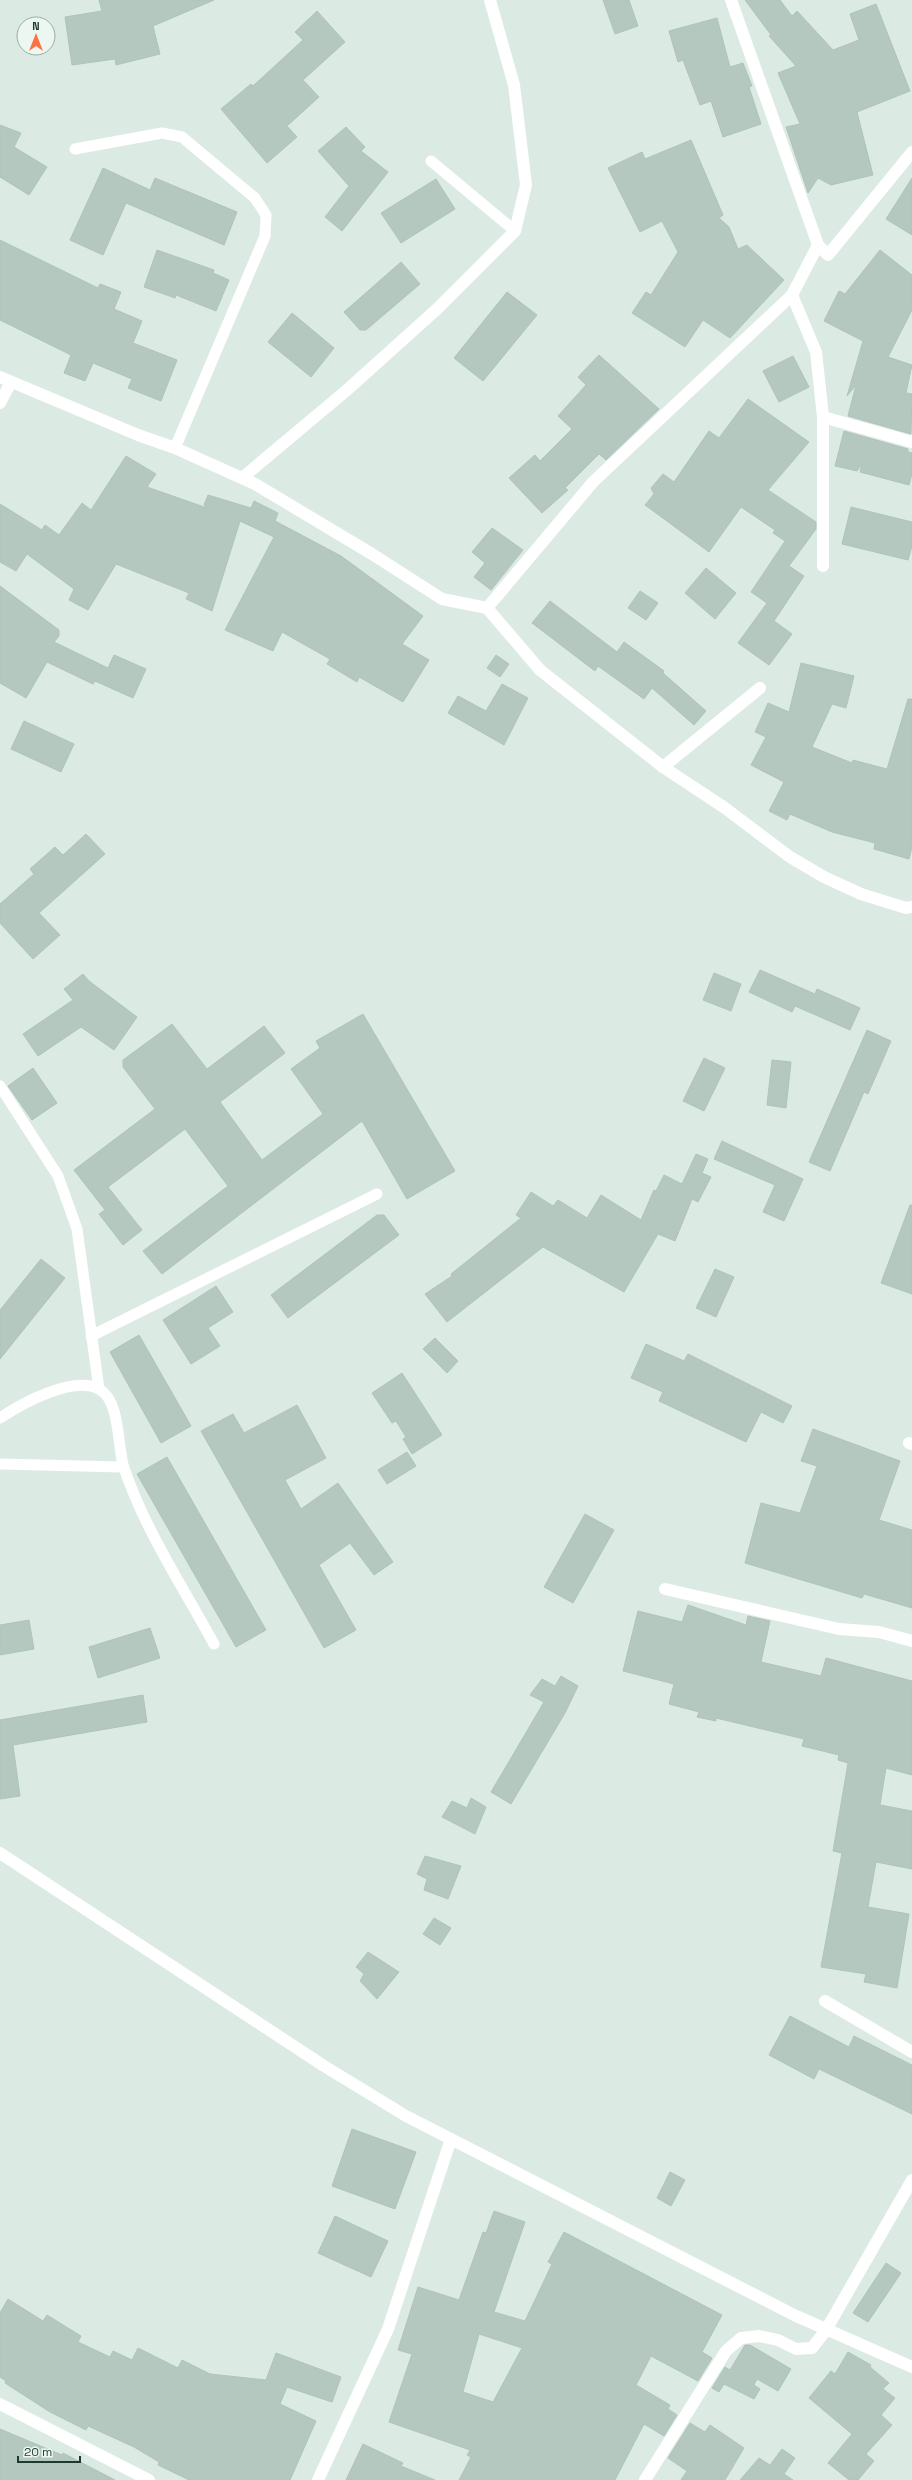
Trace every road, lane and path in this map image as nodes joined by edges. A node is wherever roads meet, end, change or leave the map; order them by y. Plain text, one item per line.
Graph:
1 (490, 0) edge
2 (731, 0) edge
3 (75, 149) dead end
4 (912, 152) edge
5 (430, 161) dead end
6 (515, 231) junction
7 (818, 245) junction
8 (792, 295) junction
9 (5, 380) edge
10 (0, 403) edge
11 (823, 417) junction
12 (912, 442) edge
13 (175, 448) junction
14 (242, 478) junction
15 (823, 566) dead end
16 (487, 608) junction
17 (760, 688) dead end
18 (663, 767) junction
19 (912, 907) edge
20 (0, 1086) edge
21 (377, 1194) dead end
22 (91, 1336) junction
23 (99, 1389) junction
24 (0, 1418) edge
25 (0, 1464) edge
26 (123, 1467) junction
27 (665, 1589) dead end
28 (912, 1641) edge
29 (214, 1644) dead end
30 (1, 1857) edge
31 (825, 2001) dead end
32 (912, 2052) edge
33 (451, 2139) junction
34 (912, 2180) edge
35 (826, 2330) junction
36 (912, 2367) edge
37 (0, 2404) edge
38 (149, 2480) edge
39 (318, 2480) edge
40 (645, 2480) edge

1 - 6 street
2 - 7 street
3 - 13 lane
4 - 7 street
5 - 6 lane
6 - 14 street
7 - 8 street
8 - 11 street
8 - 16 street
9 - 10 street
9 - 13 street
11 - 12 street
11 - 15 street
13 - 14 street
14 - 16 street
16 - 18 street
17 - 18 street
18 - 19 street
20 - 22 lane
21 - 22 lane
22 - 23 lane
23 - 24 lane
23 - 26 lane
25 - 26 lane
26 - 29 lane
27 - 28 street
30 - 33 street
31 - 32 street
33 - 35 street
33 - 39 street
34 - 35 street
35 - 36 street
35 - 40 street
37 - 38 street

